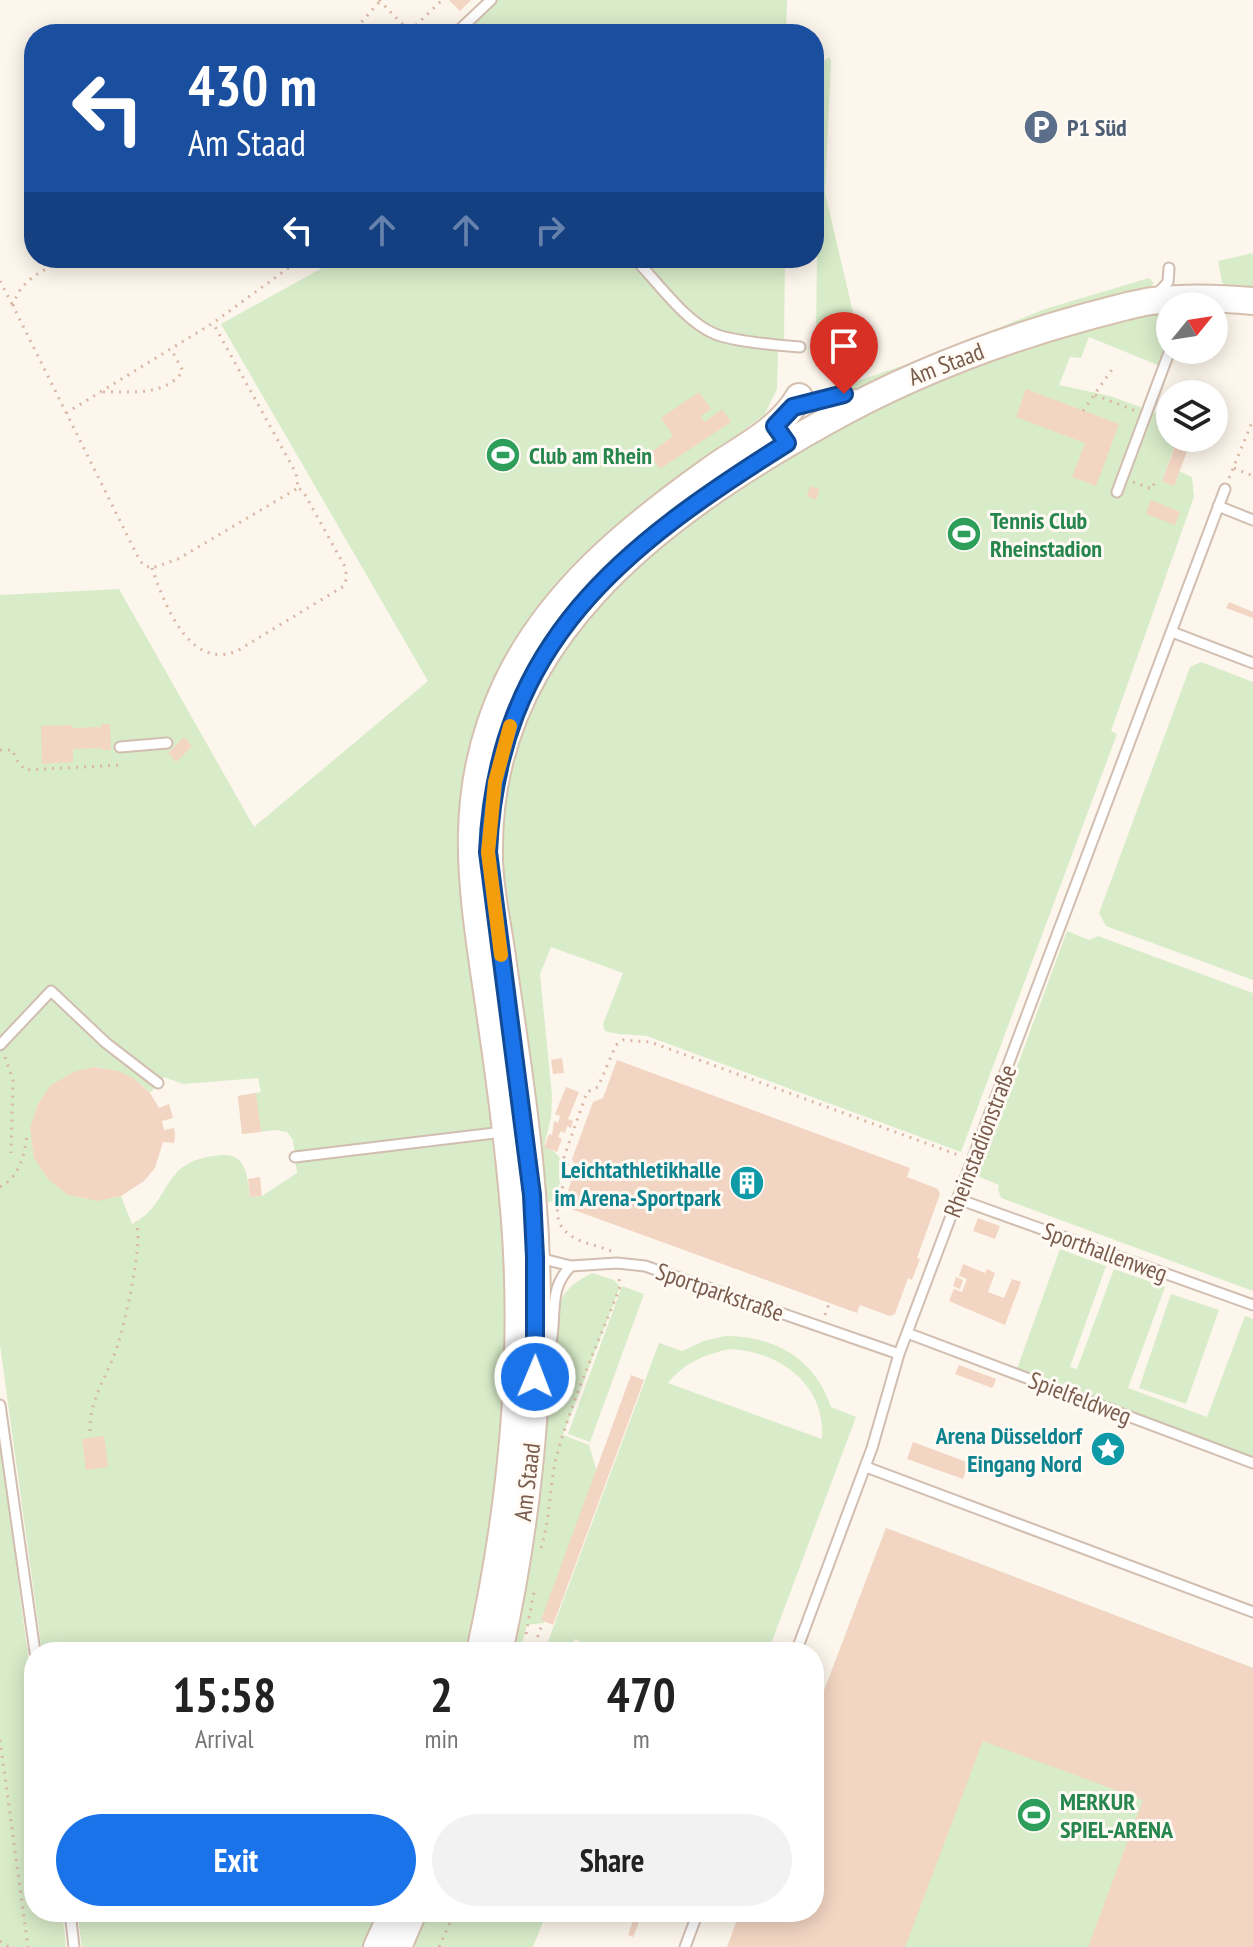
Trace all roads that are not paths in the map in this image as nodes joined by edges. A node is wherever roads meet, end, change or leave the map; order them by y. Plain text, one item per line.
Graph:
1 (491, 0) edge
2 (466, 24) edge
3 (643, 268) edge
4 (1169, 268) dead end
5 (1161, 292) edge
6 (1156, 300) edge
7 (1228, 301) edge
8 (1253, 301) edge
9 (800, 347) dead end
10 (1165, 364) edge
11 (873, 395) junction
12 (789, 418) junction
13 (1225, 489) road end
14 (1117, 492) dead end
15 (1218, 506) junction
16 (1253, 520) edge
17 (1172, 632) junction
18 (1253, 663) edge
19 (167, 743) dead end
20 (120, 747) dead end
21 (0, 1045) edge
22 (158, 1083) dead end
23 (506, 1132) junction
24 (295, 1157) dead end
25 (958, 1199) junction
26 (535, 1257) junction
27 (571, 1266) junction
28 (1253, 1305) edge
29 (907, 1333) junction
30 (899, 1354) junction
31 (535, 1377) junction
32 (0, 1405) edge
33 (1253, 1463) edge
34 (866, 1467) junction
35 (1253, 1612) edge
36 (34, 1642) edge
37 (482, 1642) edge
38 (501, 1642) edge
39 (800, 1642) edge
40 (71, 1922) edge
41 (388, 1922) edge
42 (409, 1922) edge
43 (694, 1922) edge
44 (74, 1947) edge
45 (377, 1947) edge
46 (398, 1947) edge
47 (685, 1947) edge

1 - 2 lane
3 - 9 lane
4 - 5 lane
6 - 11 street, Am Staad
7 - 8 street, Am Staad
10 - 14 lane
11 - 12 street, Am Staad
11 - 12 lane
12 - 23 street, Am Staad
12 - 26 street, Am Staad
13 - 15 lane, Rheinstadionstraße
15 - 16 lane
15 - 17 lane, Rheinstadionstraße
17 - 18 lane
17 - 25 lane, Rheinstadionstraße
19 - 20 lane
21 - 22 lane
23 - 24 lane
23 - 37 street, Am Staad
25 - 28 lane, Sporthallenweg
25 - 29 lane, Rheinstadionstraße
26 - 27 lane, Sportparkstraße
26 - 31 street, Am Staad
27 - 30 lane, Sportparkstraße
27 - 31 lane
29 - 30 lane, Rheinstadionstraße
29 - 33 lane, Spielfeldweg
30 - 34 lane, Rheinstadionstraße
31 - 38 street, Am Staad
32 - 36 lane
34 - 35 lane
34 - 39 lane, Rheinstadionstraße
40 - 44 lane
41 - 45 street
42 - 46 street
43 - 47 lane

